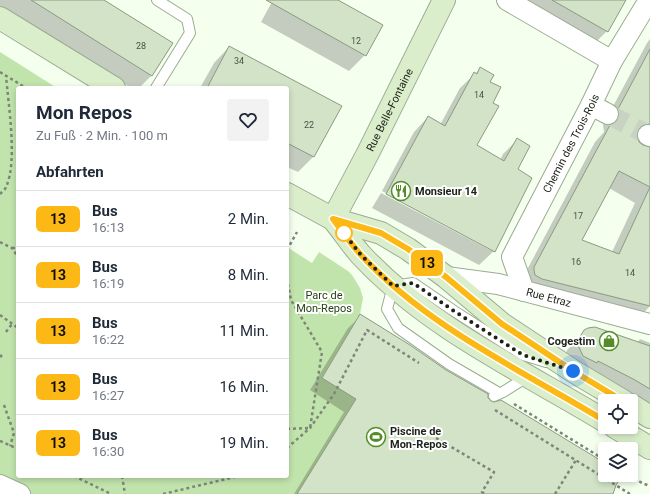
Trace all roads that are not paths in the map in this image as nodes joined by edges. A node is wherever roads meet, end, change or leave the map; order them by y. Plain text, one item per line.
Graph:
1 (157, 0) edge
2 (444, 0) edge
3 (507, 0) edge
4 (648, 0) edge
5 (0, 18) edge
6 (612, 61) junction
7 (111, 86) edge
8 (157, 86) edge
9 (289, 195) edge
10 (333, 219) junction
11 (446, 277) junction
12 (393, 286) junction
13 (524, 291) junction
14 (650, 324) edge
15 (573, 371) junction
16 (527, 377) junction
17 (611, 394) edge
18 (638, 409) edge
19 (598, 417) edge
20 (650, 417) edge
21 (627, 434) edge
22 (650, 448) edge
23 (0, 485) edge
24 (20, 494) edge

1 - 8 lane
2 - 10 main road, Rue Belle-Fontaine
3 - 6 street
4 - 6 street, Chemin des Trois-Rois
5 - 7 main road
6 - 13 street, Chemin des Trois-Rois
9 - 10 main road
10 - 11 main road
10 - 12 main road
11 - 13 street, Rue Etraz
11 - 15 main road
12 - 15 lane
12 - 16 main road
12 - 16 lane
13 - 14 street, Rue Etraz
15 - 17 main road
16 - 19 main road
18 - 20 main road
21 - 22 main road
23 - 24 street

